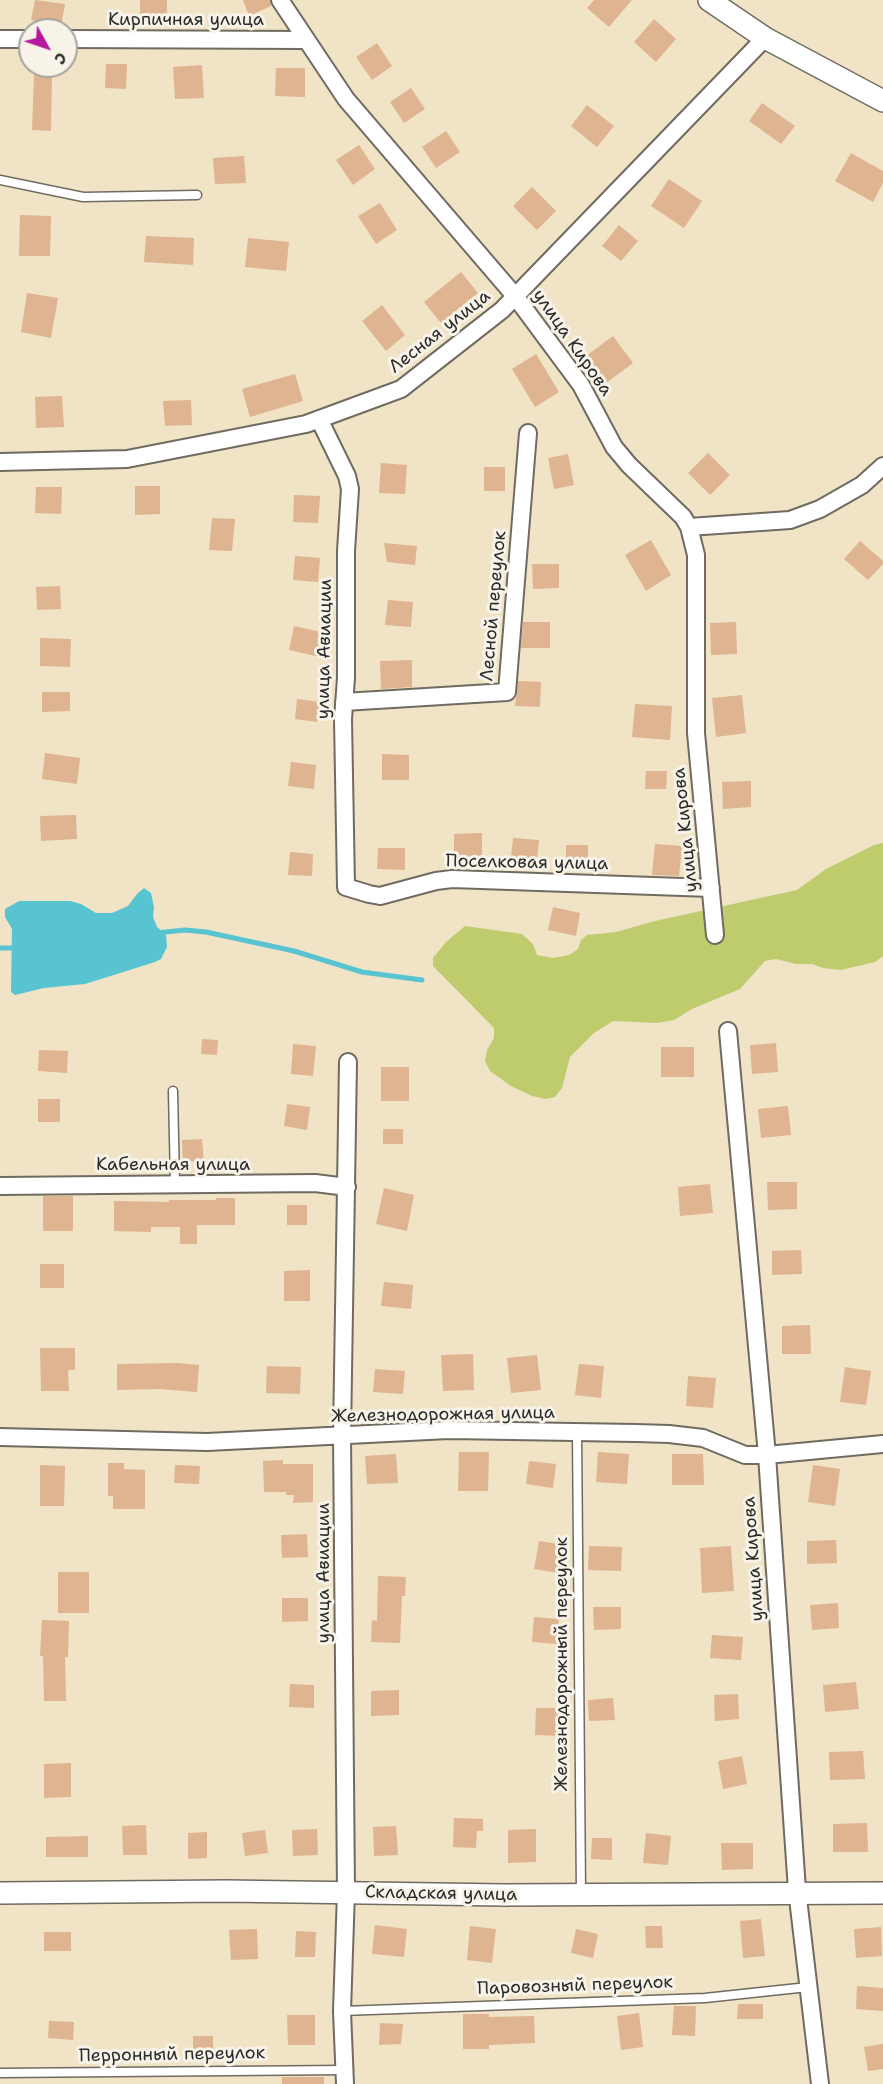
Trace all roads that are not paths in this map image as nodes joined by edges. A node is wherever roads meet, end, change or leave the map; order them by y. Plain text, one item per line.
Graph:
1 (280, 0) edge
2 (709, 0) edge
3 (765, 38) junction
4 (0, 39) edge
5 (18, 39) edge
6 (78, 39) edge
7 (306, 40) junction
8 (883, 100) edge
9 (0, 180) edge
10 (197, 195) dead end
11 (515, 296) junction
12 (319, 419) junction
13 (528, 433) dead end
14 (0, 462) edge
15 (883, 466) edge
16 (689, 527) junction
17 (344, 702) junction
18 (345, 887) joint
19 (711, 888) junction
20 (715, 935) dead end
21 (728, 1031) dead end
22 (348, 1062) dead end
23 (173, 1091) dead end
24 (175, 1184) junction
25 (0, 1186) edge
26 (346, 1187) junction
27 (577, 1432) junction
28 (342, 1436) junction
29 (0, 1437) edge
30 (883, 1444) edge
31 (767, 1455) junction
32 (346, 1892) junction
33 (0, 1893) edge
34 (883, 1893) edge
35 (798, 1894) junction
36 (580, 1895) junction
37 (808, 1988) junction
38 (342, 2011) junction
39 (0, 2073) edge
40 (345, 2077) edge
41 (819, 2084) edge

1 - 7 street, улица Кирова
2 - 3 street
3 - 8 street
3 - 11 street, Лесная улица
4 - 5 street
6 - 7 street, Кирпичная улица
7 - 11 street, улица Кирова
9 - 10 lane
11 - 12 street, Лесная улица
11 - 16 street, улица Кирова
12 - 14 street, Лесная улица
12 - 17 street, улица Авиации
13 - 17 street, Лесной переулок
15 - 16 street
16 - 19 street, улица Кирова
17 - 18 street, улица Авиации
18 - 19 street, Поселковая улица
19 - 20 street, улица Кирова
21 - 31 street, улица Кирова
22 - 26 street, улица Авиации
23 - 24 lane
24 - 25 street, Кабельная улица
24 - 26 street, Кабельная улица
26 - 28 street, улица Авиации
27 - 28 street, Железнодорожная улица
27 - 31 street, Железнодорожная улица
27 - 36 lane, Железнодорожный переулок
28 - 29 street, Железнодорожная улица
28 - 32 street, улица Авиации
30 - 31 street, Железнодорожная улица
31 - 35 street, улица Кирова
32 - 33 street, Складская улица
32 - 36 street, Складская улица
32 - 38 street, улица Авиации
34 - 35 street, Складская улица
35 - 36 street, Складская улица
35 - 37 street, улица Кирова
37 - 38 lane, Паровозный переулок
37 - 41 street, улица Кирова
38 - 40 street, улица Авиации
39 - 40 lane, Перронный переулок

